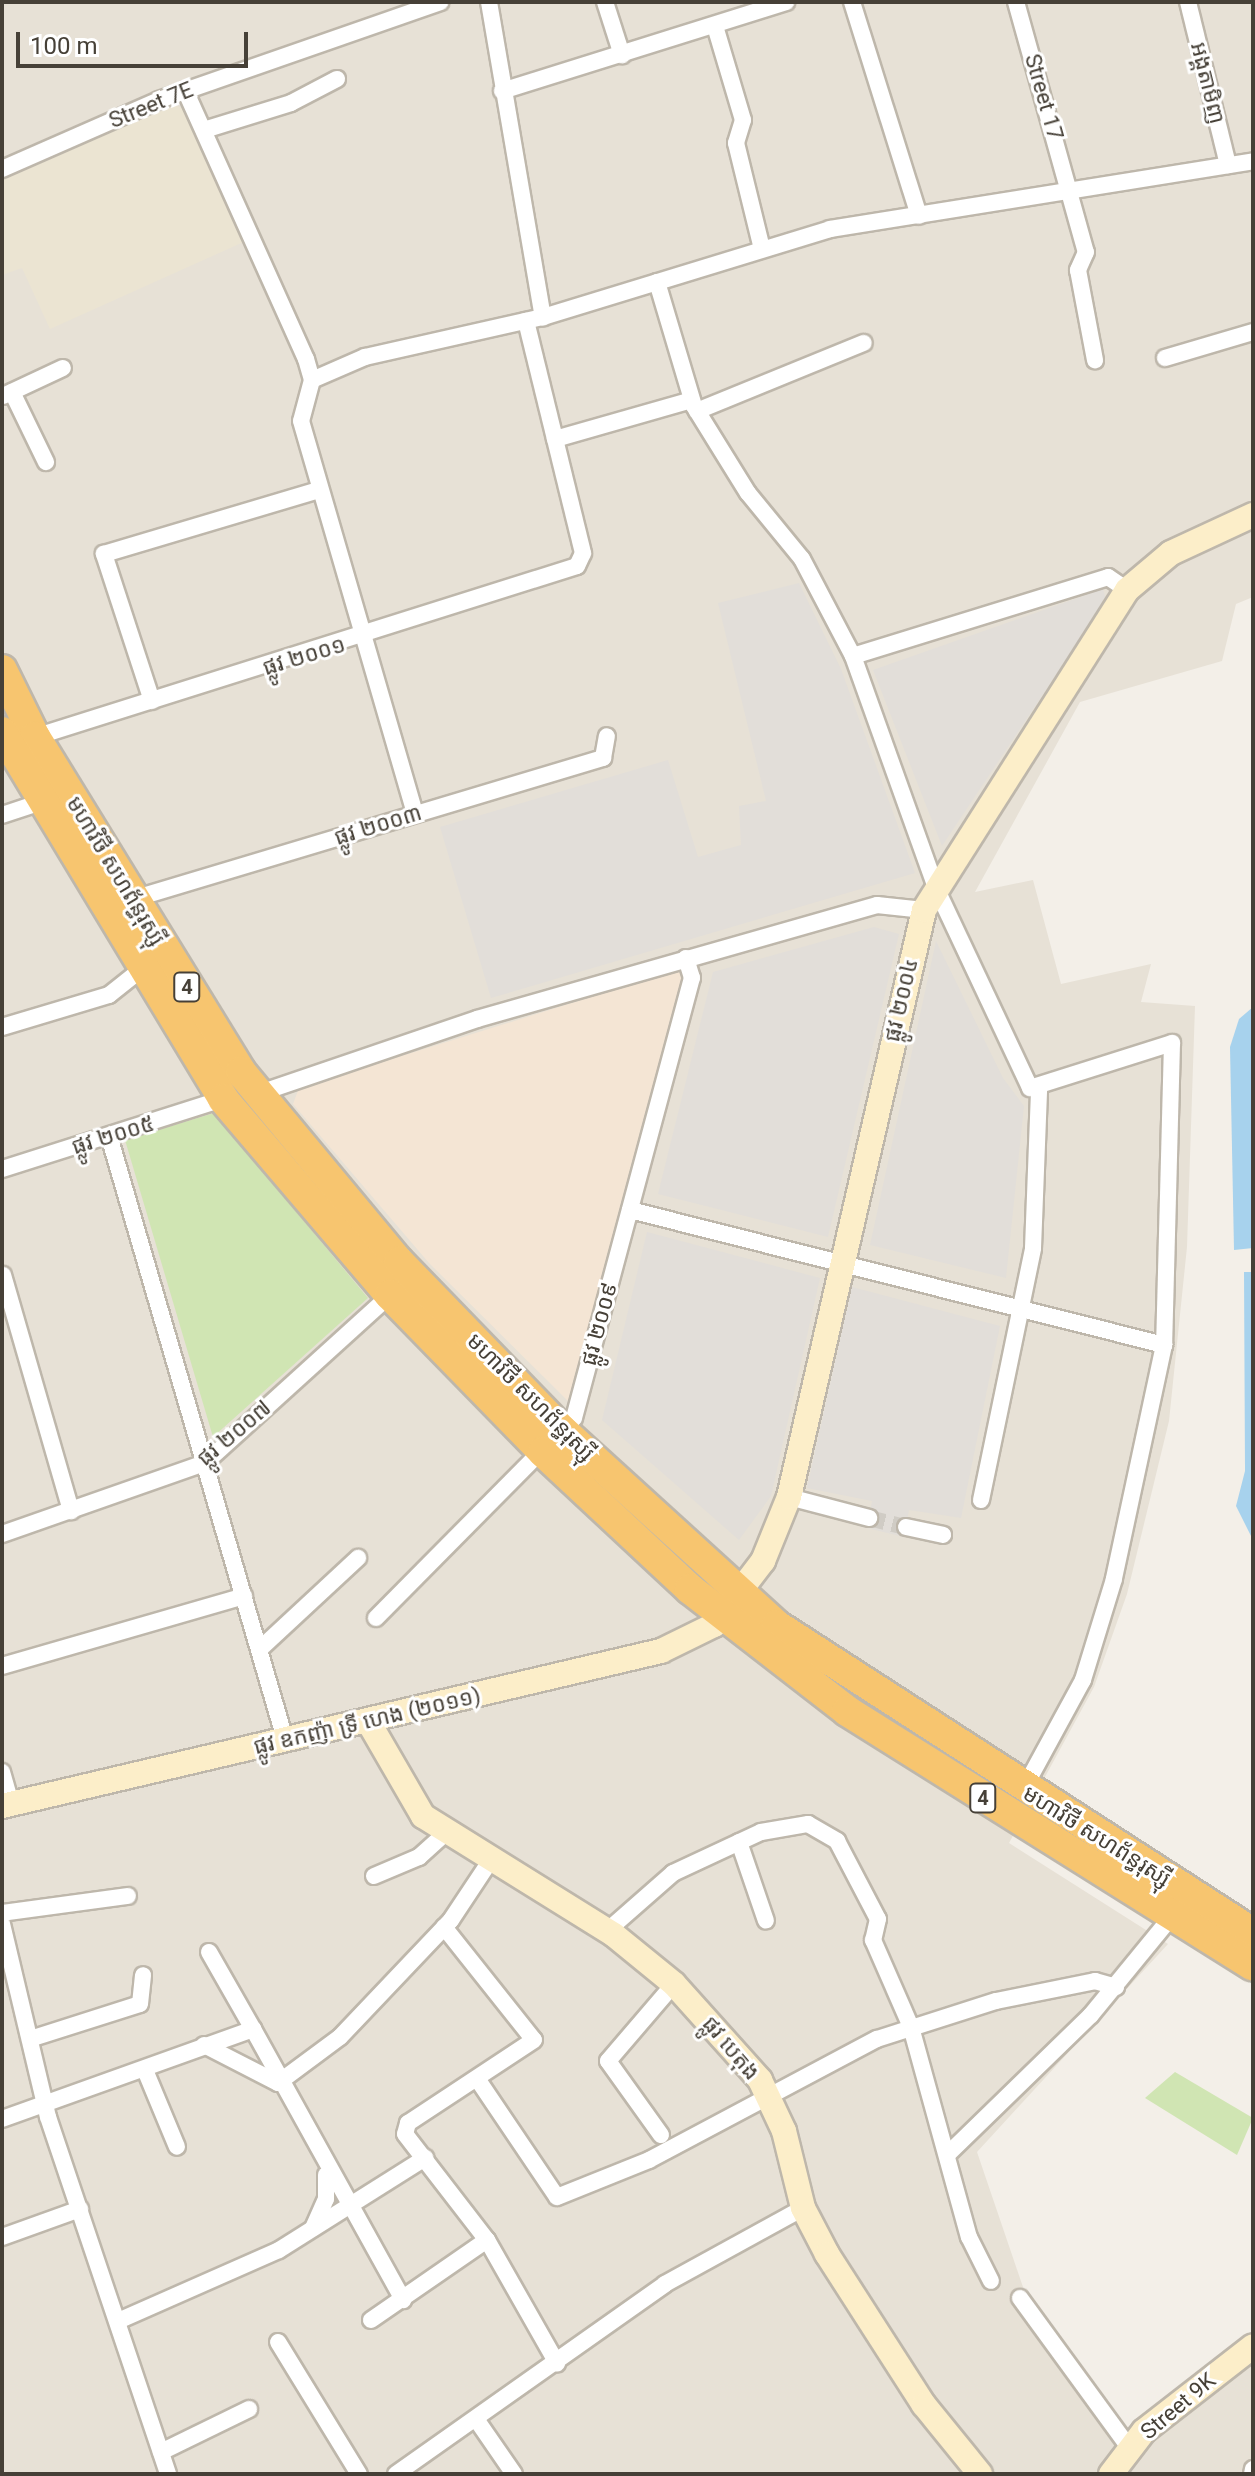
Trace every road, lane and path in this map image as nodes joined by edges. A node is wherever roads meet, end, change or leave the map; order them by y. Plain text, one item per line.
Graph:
1 (440, 2) edge
2 (489, 2) edge
3 (605, 2) edge
4 (786, 2) edge
5 (852, 2) edge
6 (1016, 2) edge
7 (1188, 2) edge
8 (414, 6) edge
9 (715, 26) junction
10 (622, 55) junction
11 (337, 79) dead end
12 (185, 90) junction
13 (502, 91) junction
14 (204, 130) junction
15 (1253, 161) edge
16 (1228, 165) junction
17 (2, 169) edge
18 (1071, 193) junction
19 (919, 216) junction
20 (761, 245) junction
21 (657, 282) junction
22 (543, 317) junction
23 (526, 321) junction
24 (1253, 332) edge
25 (864, 343) dead end
26 (1165, 358) dead end
27 (1095, 360) dead end
28 (63, 368) dead end
29 (312, 380) junction
30 (7, 394) edge
31 (695, 405) junction
32 (555, 439) junction
33 (46, 462) dead end
34 (319, 490) junction
35 (1253, 515) edge
36 (1127, 590) junction
37 (361, 639) junction
38 (853, 656) junction
39 (2, 670) edge
40 (152, 701) junction
41 (607, 736) dead end
42 (11, 737) edge
43 (41, 802) junction
44 (415, 814) junction
45 (2, 815) edge
46 (936, 888) junction
47 (133, 899) junction
48 (924, 910) junction
49 (686, 958) junction
50 (143, 968) junction
51 (2, 1027) edge
52 (1039, 1091) junction
53 (257, 1094) junction
54 (223, 1099) junction
55 (109, 1136) junction
56 (2, 1169) edge
57 (630, 1210) junction
58 (840, 1263) junction
59 (3, 1275) edge
60 (390, 1295) junction
61 (1022, 1305) junction
62 (1164, 1345) junction
63 (553, 1441) junction
64 (205, 1463) junction
65 (789, 1497) junction
66 (981, 1500) dead end
67 (71, 1511) junction
68 (869, 1518) tunnel mouth
69 (906, 1527) tunnel mouth
70 (2, 1534) edge
71 (943, 1535) dead end
72 (358, 1558) dead end
73 (244, 1596) junction
74 (731, 1605) junction
75 (376, 1618) dead end
76 (260, 1649) junction
77 (2, 1666) edge
78 (368, 1721) junction
79 (285, 1739) junction
80 (2, 1772) edge
81 (1023, 1790) junction
82 (6, 1805) edge
83 (446, 1833) junction
84 (739, 1842) junction
85 (490, 1861) junction
86 (374, 1876) dead end
87 (128, 1896) dead end
88 (1180, 1904) junction
89 (2, 1913) edge
90 (766, 1921) dead end
91 (2, 1924) edge
92 (444, 1927) junction
93 (607, 1931) junction
94 (1253, 1933) edge
95 (209, 1952) dead end
96 (1253, 1966) edge
97 (143, 1975) dead end
98 (674, 1984) junction
99 (1116, 1987) junction
100 (911, 2027) junction
101 (253, 2029) junction
102 (30, 2039) junction
103 (204, 2045) junction
104 (145, 2070) junction
105 (478, 2080) junction
106 (278, 2083) junction
107 (769, 2096) junction
108 (47, 2109) junction
109 (2, 2119) edge
110 (661, 2135) dead end
111 (177, 2147) dead end
112 (949, 2153) junction
113 (425, 2158) junction
114 (324, 2167) junction
115 (348, 2208) junction
116 (803, 2208) junction
117 (80, 2209) junction
118 (313, 2230) junction
119 (2, 2237) edge
120 (487, 2240) junction
121 (991, 2281) dead end
122 (1020, 2298) dead end
123 (403, 2300) junction
124 (371, 2320) dead end
125 (118, 2321) junction
126 (278, 2342) dead end
127 (1253, 2346) edge
128 (557, 2363) junction
129 (249, 2409) dead end
130 (476, 2419) junction
131 (1130, 2449) junction
132 (161, 2452) junction
133 (404, 2472) edge
134 (168, 2474) edge
135 (359, 2474) edge
136 (514, 2474) edge
137 (980, 2474) edge
138 (1111, 2474) edge

1 - 8 street, Street 7E
2 - 13 street
3 - 10 street
4 - 9 street
5 - 19 street
6 - 18 street, Street 17
7 - 16 street, អង្គតាមិញ
8 - 12 street, Street 7E
9 - 10 street
9 - 20 street
10 - 13 street
11 - 14 street
12 - 14 street
12 - 17 street, Street 7E
13 - 22 street
14 - 29 street
15 - 16 street
16 - 18 street
18 - 19 street
18 - 27 street, Street 17
19 - 20 street
20 - 21 street
21 - 22 street
21 - 31 street
22 - 23 street
23 - 29 street
23 - 32 street
24 - 26 street
25 - 31 street
28 - 30 street
29 - 34 street
30 - 33 street
31 - 32 street
31 - 38 street
32 - 37 street, ផ្លូវ ២០០១
34 - 37 street
34 - 40 street
35 - 36 main road, ផ្លូវ ២០០៤
36 - 38 street
36 - 46 main road, ផ្លូវ ២០០៤
37 - 40 street, ផ្លូវ ២០០១
37 - 44 street
38 - 46 street
39 - 42 highway, មហាវិថី សហព័ន្ធរុស្ស៊ី / 4
40 - 42 street, ផ្លូវ ២០០១
41 - 44 street, ផ្លូវ ២០០៣
42 - 43 highway, មហាវិថី សហព័ន្ធរុស្ស៊ី / 4
42 - 47 highway, មហាវិថី សហព័ន្ធរុស្ស៊ី / 4
43 - 45 street
43 - 50 highway, មហាវិថី សហព័ន្ធរុស្ស៊ី / 4
44 - 47 street, ផ្លូវ ២០០៣
46 - 48 main road, ផ្លូវ ២០០៤
46 - 52 street
47 - 53 highway, មហាវិថី សហព័ន្ធរុស្ស៊ី / 4
48 - 49 street
48 - 58 main road, ផ្លូវ ២០០៤
49 - 53 street
49 - 57 street, ផ្លូវ ២០០៩
50 - 51 street
50 - 54 highway, មហាវិថី សហព័ន្ធរុស្ស៊ី / 4
52 - 61 street
52 - 62 street
53 - 63 highway, មហាវិថី សហព័ន្ធរុស្ស៊ី / 4
54 - 55 street, ផ្លូវ ២០០៥
54 - 60 highway, មហាវិថី សហព័ន្ធរុស្ស៊ី / 4
55 - 56 street, ផ្លូវ ២០០៥
55 - 64 street
57 - 58 street
57 - 63 street, ផ្លូវ ២០០៩
58 - 61 street
58 - 65 main road, ផ្លូវ ២០០៤
59 - 67 street
60 - 63 highway, មហាវិថី សហព័ន្ធរុស្ស៊ី / 4
60 - 64 street, ផ្លូវ ២០០៧
61 - 62 street
61 - 66 street
62 - 81 street
63 - 74 highway, មហាវិថី សហព័ន្ធរុស្ស៊ី / 4
63 - 75 street, ផ្លូវ ២០០៩
64 - 67 street, ផ្លូវ ២០០៧
64 - 73 street
65 - 68 street
65 - 74 main road, ផ្លូវ ២០០៤
67 - 70 street, ផ្លូវ ២០០៧
69 - 71 street
72 - 76 street
73 - 76 street
73 - 77 street
74 - 78 main road, ផ្លូវ ឧកញ៉ា ទ្រី ហេង (២០១១)
74 - 81 highway, មហាវិថី សហព័ន្ធរុស្ស៊ី / 4
74 - 88 highway, មហាវិថី សហព័ន្ធរុស្ស៊ី / 4
76 - 79 street
78 - 79 main road, ផ្លូវ ឧកញ៉ា ទ្រី ហេង (២០១១)
78 - 83 main road, ផ្លូវ បេតុង
79 - 82 main road, ផ្លូវ ឧកញ៉ា ទ្រី ហេង (២០១១)
80 - 82 street
81 - 88 highway, មហាវិថី សហព័ន្ធរុស្ស៊ី / 4
83 - 85 main road, ផ្លូវ បេតុង
83 - 86 street
84 - 90 street
84 - 93 street
84 - 100 street
85 - 92 street
85 - 93 main road, ផ្លូវ បេតុង
87 - 89 street
88 - 94 highway, មហាវិថី សហព័ន្ធរុស្ស៊ី / 4
88 - 96 highway, មហាវិថី សហព័ន្ធរុស្ស៊ី / 4
88 - 99 street
91 - 102 street
92 - 105 street
92 - 106 street
93 - 98 main road, ផ្លូវ បេតុង
95 - 101 street
97 - 102 street
98 - 107 main road, ផ្លូវ បេតុង
98 - 110 street
99 - 100 street
99 - 112 street
100 - 107 street
100 - 112 street
101 - 103 street
101 - 106 street
102 - 108 street
103 - 104 street
103 - 106 street
104 - 108 street
104 - 111 street
105 - 107 street
105 - 113 street
106 - 114 street
107 - 116 main road, ផ្លូវ បេតុង
108 - 109 street
108 - 117 street
112 - 121 street
113 - 115 street
113 - 120 street
114 - 115 street
114 - 118 street
115 - 118 street
115 - 123 street
116 - 128 street
116 - 137 main road, ផ្លូវ បេតុង
117 - 119 street
117 - 125 street
118 - 125 street
120 - 123 street
120 - 128 street
122 - 131 street
123 - 124 street
125 - 132 street
126 - 135 street
127 - 131 main road, Street 9K
128 - 130 street
129 - 132 street
130 - 133 street
130 - 136 street
131 - 138 main road, Street 9K
132 - 134 street

